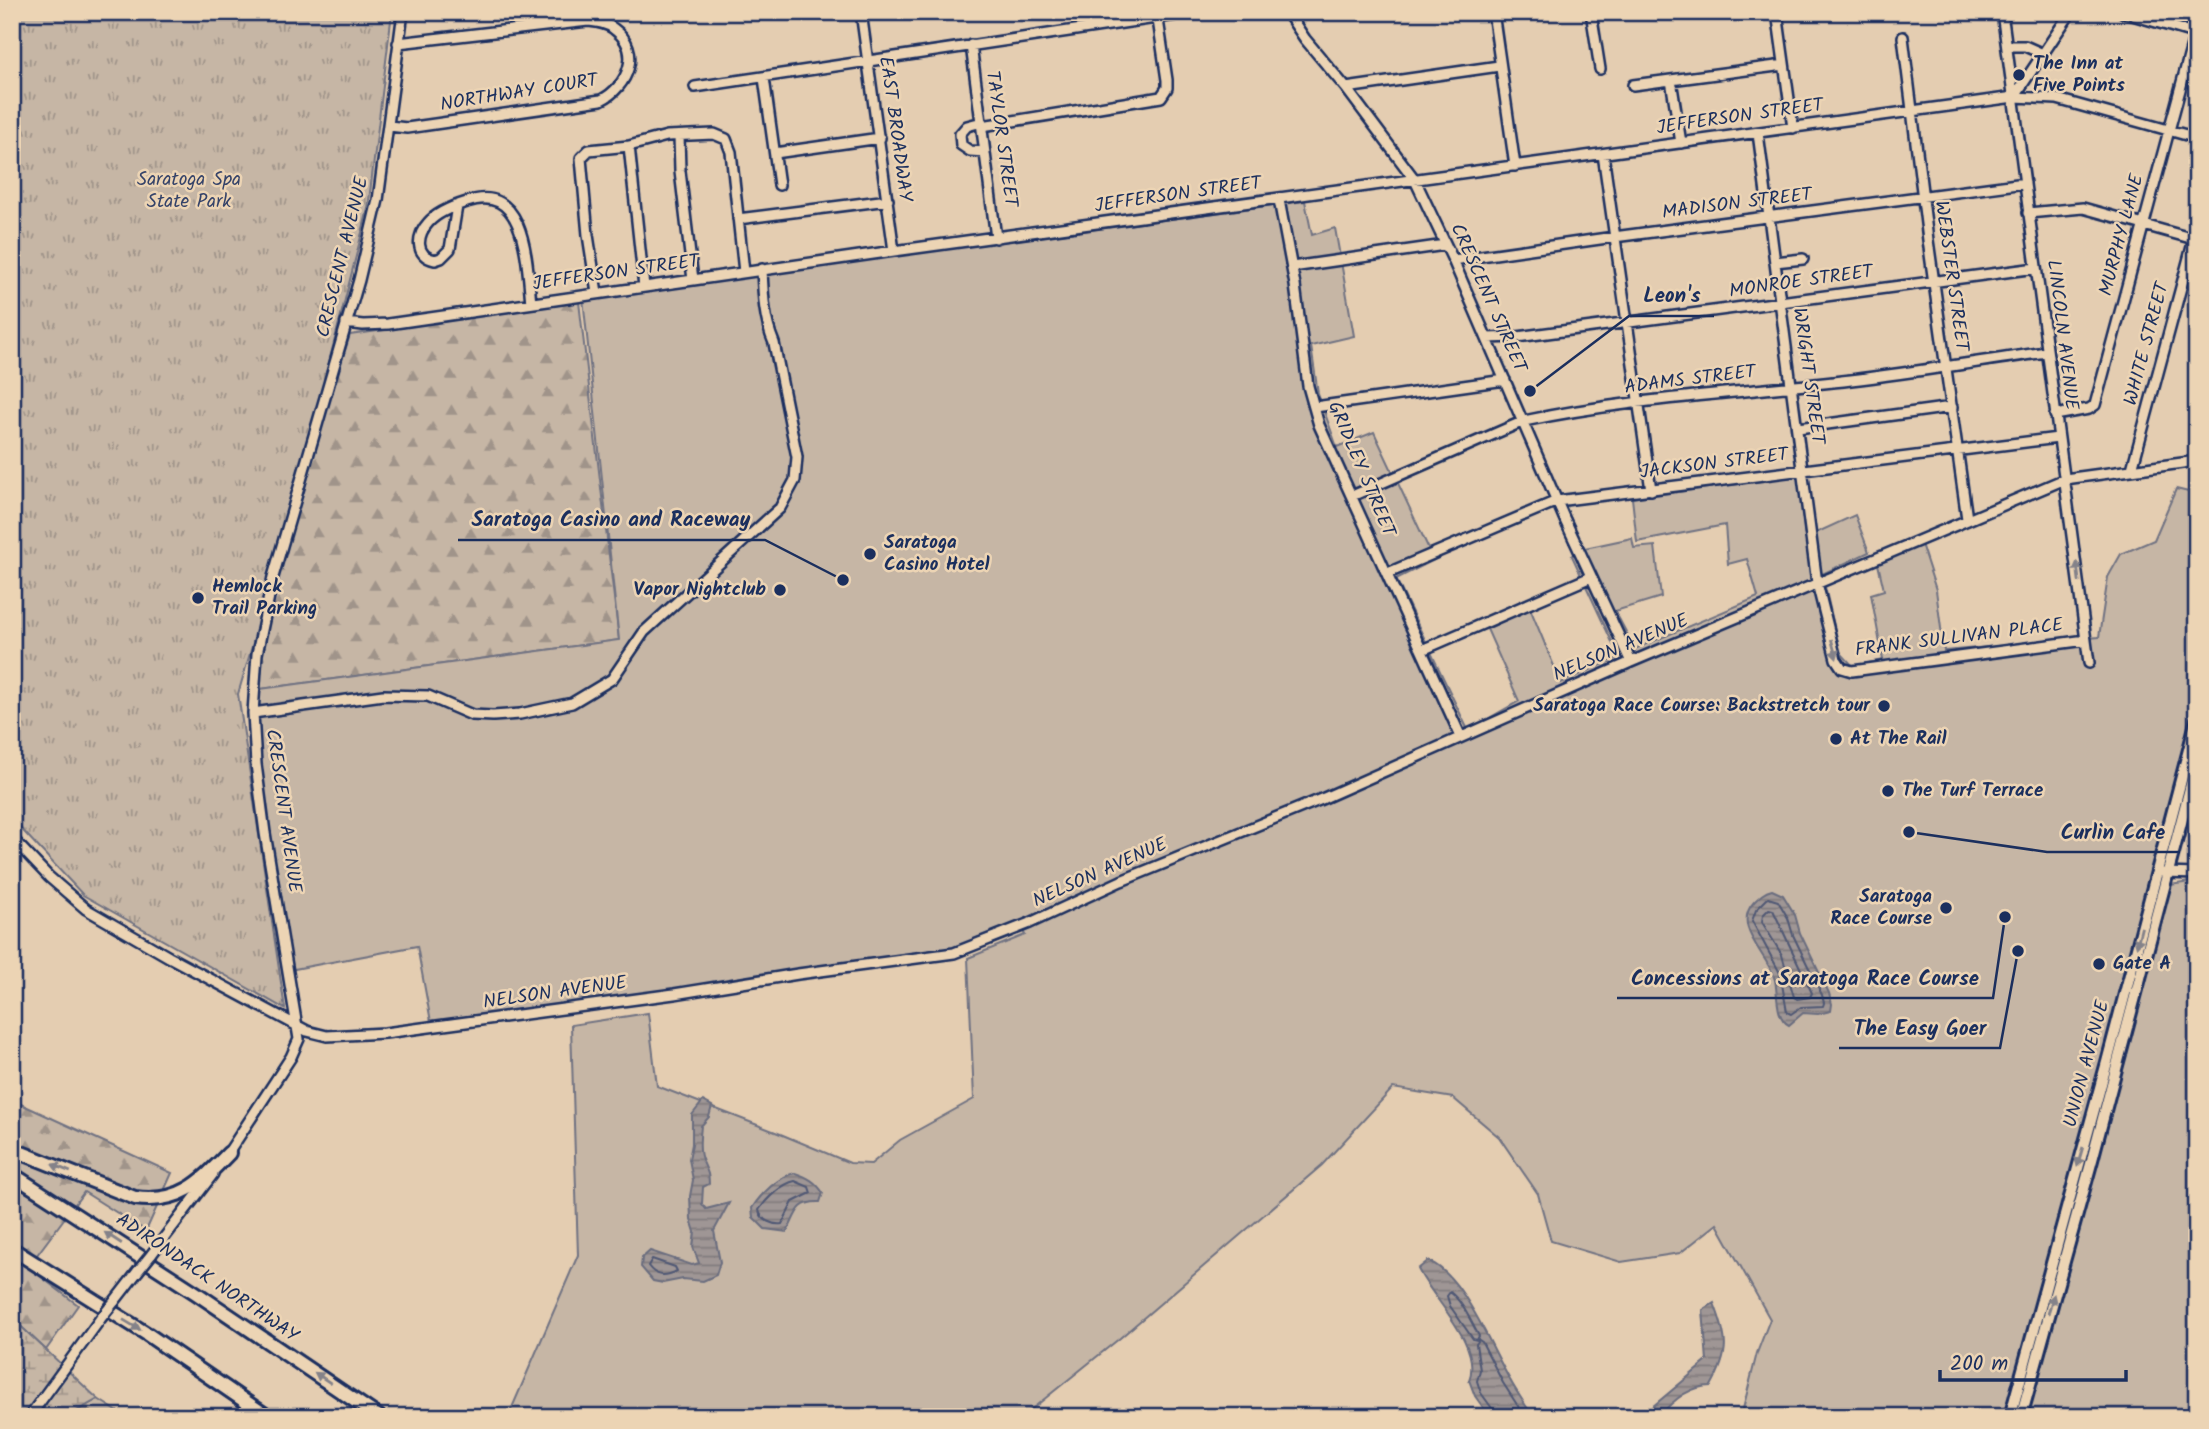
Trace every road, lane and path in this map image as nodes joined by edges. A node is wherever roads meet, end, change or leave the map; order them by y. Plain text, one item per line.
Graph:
1 (403, 12) edge
2 (861, 12) edge
3 (1196, 12) edge
4 (1287, 12) edge
5 (1493, 12) edge
6 (1591, 12) edge
7 (1777, 12) edge
8 (2002, 12) edge
9 (2071, 12) edge
10 (2122, 12) edge
11 (1158, 15) edge
12 (2196, 34) edge
13 (1903, 37) dead end
14 (398, 43) junction
15 (971, 45) junction
16 (2008, 46) junction
17 (2043, 54) junction
18 (869, 63) junction
19 (1784, 65) junction
20 (1499, 66) junction
21 (1600, 69) dead end
22 (764, 78) junction
23 (1671, 80) junction
24 (1633, 85) dead end
25 (695, 87) dead end
26 (1346, 88) junction
27 (2014, 97) junction
28 (1912, 111) junction
29 (982, 124) junction
30 (389, 126) junction
31 (1793, 128) junction
32 (2168, 131) junction
33 (1758, 133) junction
34 (679, 135) junction
35 (880, 138) junction
36 (2197, 138) edge
37 (1681, 143) junction
38 (629, 146) junction
39 (985, 152) junction
40 (775, 153) junction
41 (1603, 154) junction
42 (1515, 166) junction
43 (1415, 180) junction
44 (2025, 183) junction
45 (779, 185) dead end
46 (1922, 197) junction
47 (888, 200) junction
48 (1279, 200) junction
49 (457, 206) junction
50 (2028, 213) junction
51 (1769, 218) junction
52 (738, 219) junction
53 (2143, 226) junction
54 (2197, 228) edge
55 (1614, 237) junction
56 (996, 238) junction
57 (2194, 239) junction
58 (1445, 245) junction
59 (894, 251) junction
60 (1803, 259) dead end
61 (1453, 260) junction
62 (1775, 262) junction
63 (1292, 267) junction
64 (2036, 268) junction
65 (762, 270) junction
66 (744, 272) junction
67 (694, 280) junction
68 (1933, 282) junction
69 (644, 287) junction
70 (597, 293) junction
71 (531, 303) junction
72 (1781, 303) junction
73 (1626, 322) junction
74 (346, 323) junction
75 (1487, 338) junction
76 (2046, 352) junction
77 (1946, 366) junction
78 (1505, 380) junction
79 (1793, 386) junction
80 (1638, 403) junction
81 (1315, 407) junction
82 (1952, 407) junction
83 (2055, 415) junction
84 (1524, 421) junction
85 (1798, 428) junction
86 (2058, 438) junction
87 (1958, 451) junction
88 (2197, 461) edge
89 (2132, 469) junction
90 (1804, 471) junction
91 (2064, 478) junction
92 (1651, 490) junction
93 (1352, 496) junction
94 (1557, 501) junction
95 (1967, 519) junction
96 (1388, 573) junction
97 (1591, 577) junction
98 (1817, 583) junction
99 (2086, 640) junction
100 (1422, 650) junction
101 (1631, 662) junction
102 (2090, 663) dead end
103 (253, 713) junction
104 (2197, 719) edge
105 (1461, 737) junction
106 (2197, 762) edge
107 (12, 838) edge
108 (2161, 872) junction
109 (2197, 874) edge
110 (298, 1024) junction
111 (12, 1149) edge
112 (229, 1153) junction
113 (12, 1174) edge
114 (12, 1249) edge
115 (29, 1417) edge
116 (268, 1417) edge
117 (379, 1417) edge
118 (2010, 1417) edge
119 (2021, 1417) edge

1 - 14 street, CRESCENT AVENUE
2 - 18 street, EAST BROADWAY
3 - 11 street
4 - 26 street, CRESCENT STREET
5 - 20 street
6 - 21 street
7 - 19 street
8 - 16 street, LINCOLN AVENUE
9 - 17 street
10 - 12 street
11 - 15 street
11 - 29 street
12 - 32 street, MURPHY LANE
13 - 28 street, WEBSTER STREET
14 - 30 street, CRESCENT AVENUE
14 - 30 street, NORTHWAY COURT
15 - 18 street
15 - 29 street, TAYLOR STREET
16 - 17 street
16 - 27 street, LINCOLN AVENUE
17 - 27 street
18 - 22 street
18 - 35 street, EAST BROADWAY
19 - 23 street
19 - 31 street
20 - 26 street
20 - 42 street
22 - 25 street
22 - 40 street
23 - 24 street
23 - 37 street
26 - 43 street, CRESCENT STREET
27 - 28 street, JEFFERSON STREET
27 - 32 street, JEFFERSON STREET
27 - 44 street, LINCOLN AVENUE
28 - 31 street, JEFFERSON STREET
28 - 46 street, WEBSTER STREET
29 - 39 street, TAYLOR STREET
29 - 39 street
30 - 74 street, CRESCENT AVENUE
31 - 33 street, JEFFERSON STREET
32 - 36 street, JEFFERSON STREET
32 - 53 street, MURPHY LANE
33 - 37 street, JEFFERSON STREET
33 - 51 street, WRIGHT STREET
34 - 38 street
34 - 52 street
34 - 67 street
35 - 40 street
35 - 47 street, EAST BROADWAY
37 - 41 street, JEFFERSON STREET
38 - 69 street
38 - 70 street
39 - 56 street, TAYLOR STREET
40 - 45 street
41 - 42 street, JEFFERSON STREET
41 - 55 street
42 - 43 street, JEFFERSON STREET
43 - 48 street, JEFFERSON STREET
43 - 58 street, CRESCENT STREET
44 - 46 street, MADISON STREET
44 - 50 street, LINCOLN AVENUE
46 - 51 street, MADISON STREET
46 - 68 street, WEBSTER STREET
47 - 52 street
47 - 59 street, EAST BROADWAY
48 - 56 street, JEFFERSON STREET
48 - 63 street, GRIDLEY STREET
49 - 49 street
49 - 71 street
50 - 53 street
50 - 64 street, LINCOLN AVENUE
51 - 55 street, MADISON STREET
51 - 62 street, WRIGHT STREET
52 - 66 street
53 - 57 street
53 - 83 street, MURPHY LANE
54 - 57 street, WHITE STREET
55 - 61 street, MADISON STREET
55 - 73 street
56 - 59 street, JEFFERSON STREET
57 - 89 street, WHITE STREET
58 - 61 street, CRESCENT STREET
58 - 63 street
59 - 65 street, JEFFERSON STREET
60 - 62 street
61 - 75 street, CRESCENT STREET
62 - 72 street, WRIGHT STREET
63 - 81 street, GRIDLEY STREET
64 - 68 street, MONROE STREET
64 - 76 street, LINCOLN AVENUE
65 - 66 street, JEFFERSON STREET
65 - 103 street
66 - 67 street, JEFFERSON STREET
67 - 69 street, JEFFERSON STREET
68 - 72 street, MONROE STREET
68 - 77 street, WEBSTER STREET
69 - 70 street, JEFFERSON STREET
70 - 71 street, JEFFERSON STREET
71 - 74 street, JEFFERSON STREET
72 - 73 street, MONROE STREET
72 - 79 street, WRIGHT STREET
73 - 75 street, MONROE STREET
73 - 80 street
74 - 103 street, CRESCENT AVENUE
75 - 78 street, CRESCENT STREET
76 - 77 street, ADAMS STREET
76 - 83 street, LINCOLN AVENUE
77 - 79 street, ADAMS STREET
77 - 82 street, WEBSTER STREET
78 - 81 street
78 - 84 street, CRESCENT STREET
79 - 80 street, ADAMS STREET
79 - 85 street, WRIGHT STREET
80 - 84 street, ADAMS STREET
80 - 92 street
81 - 93 street, GRIDLEY STREET
82 - 85 street
82 - 87 street, WEBSTER STREET
83 - 86 street, LINCOLN AVENUE
84 - 93 street, ADAMS STREET
84 - 94 street, CRESCENT STREET
85 - 90 street, WRIGHT STREET
86 - 87 street, JACKSON STREET
86 - 91 street, LINCOLN AVENUE
87 - 90 street, JACKSON STREET
87 - 95 street, WEBSTER STREET
88 - 89 street, NELSON AVENUE
89 - 91 street, NELSON AVENUE
90 - 92 street, JACKSON STREET
90 - 98 street, WRIGHT STREET
91 - 95 street, NELSON AVENUE
99 -> 91 street, LINCOLN AVENUE
92 - 94 street, JACKSON STREET
93 - 96 street, GRIDLEY STREET
94 - 96 street, JACKSON STREET
94 - 97 street, CRESCENT STREET
95 - 98 street, NELSON AVENUE
96 - 100 street, GRIDLEY STREET
97 - 100 street
97 - 101 street, CRESCENT STREET
98 -> 99 street, FRANK SULLIVAN PLACE
98 - 101 street, NELSON AVENUE
99 - 102 street, LINCOLN AVENUE
100 - 105 street, GRIDLEY STREET
101 - 105 street, NELSON AVENUE
103 - 110 street, CRESCENT AVENUE
104 - 108 main road, UNION AVENUE
105 - 110 street, NELSON AVENUE
106 - 108 main road, UNION AVENUE
107 - 110 street, NELSON AVENUE
108 - 109 street
108 -> 118 main road, UNION AVENUE
119 -> 108 main road, UNION AVENUE
110 - 112 street, CRESCENT AVENUE
112 -> 111 highway
112 - 115 street, CRESCENT AVENUE, bridge
117 -> 113 highway, ADIRONDACK NORTHWAY
114 -> 116 highway

